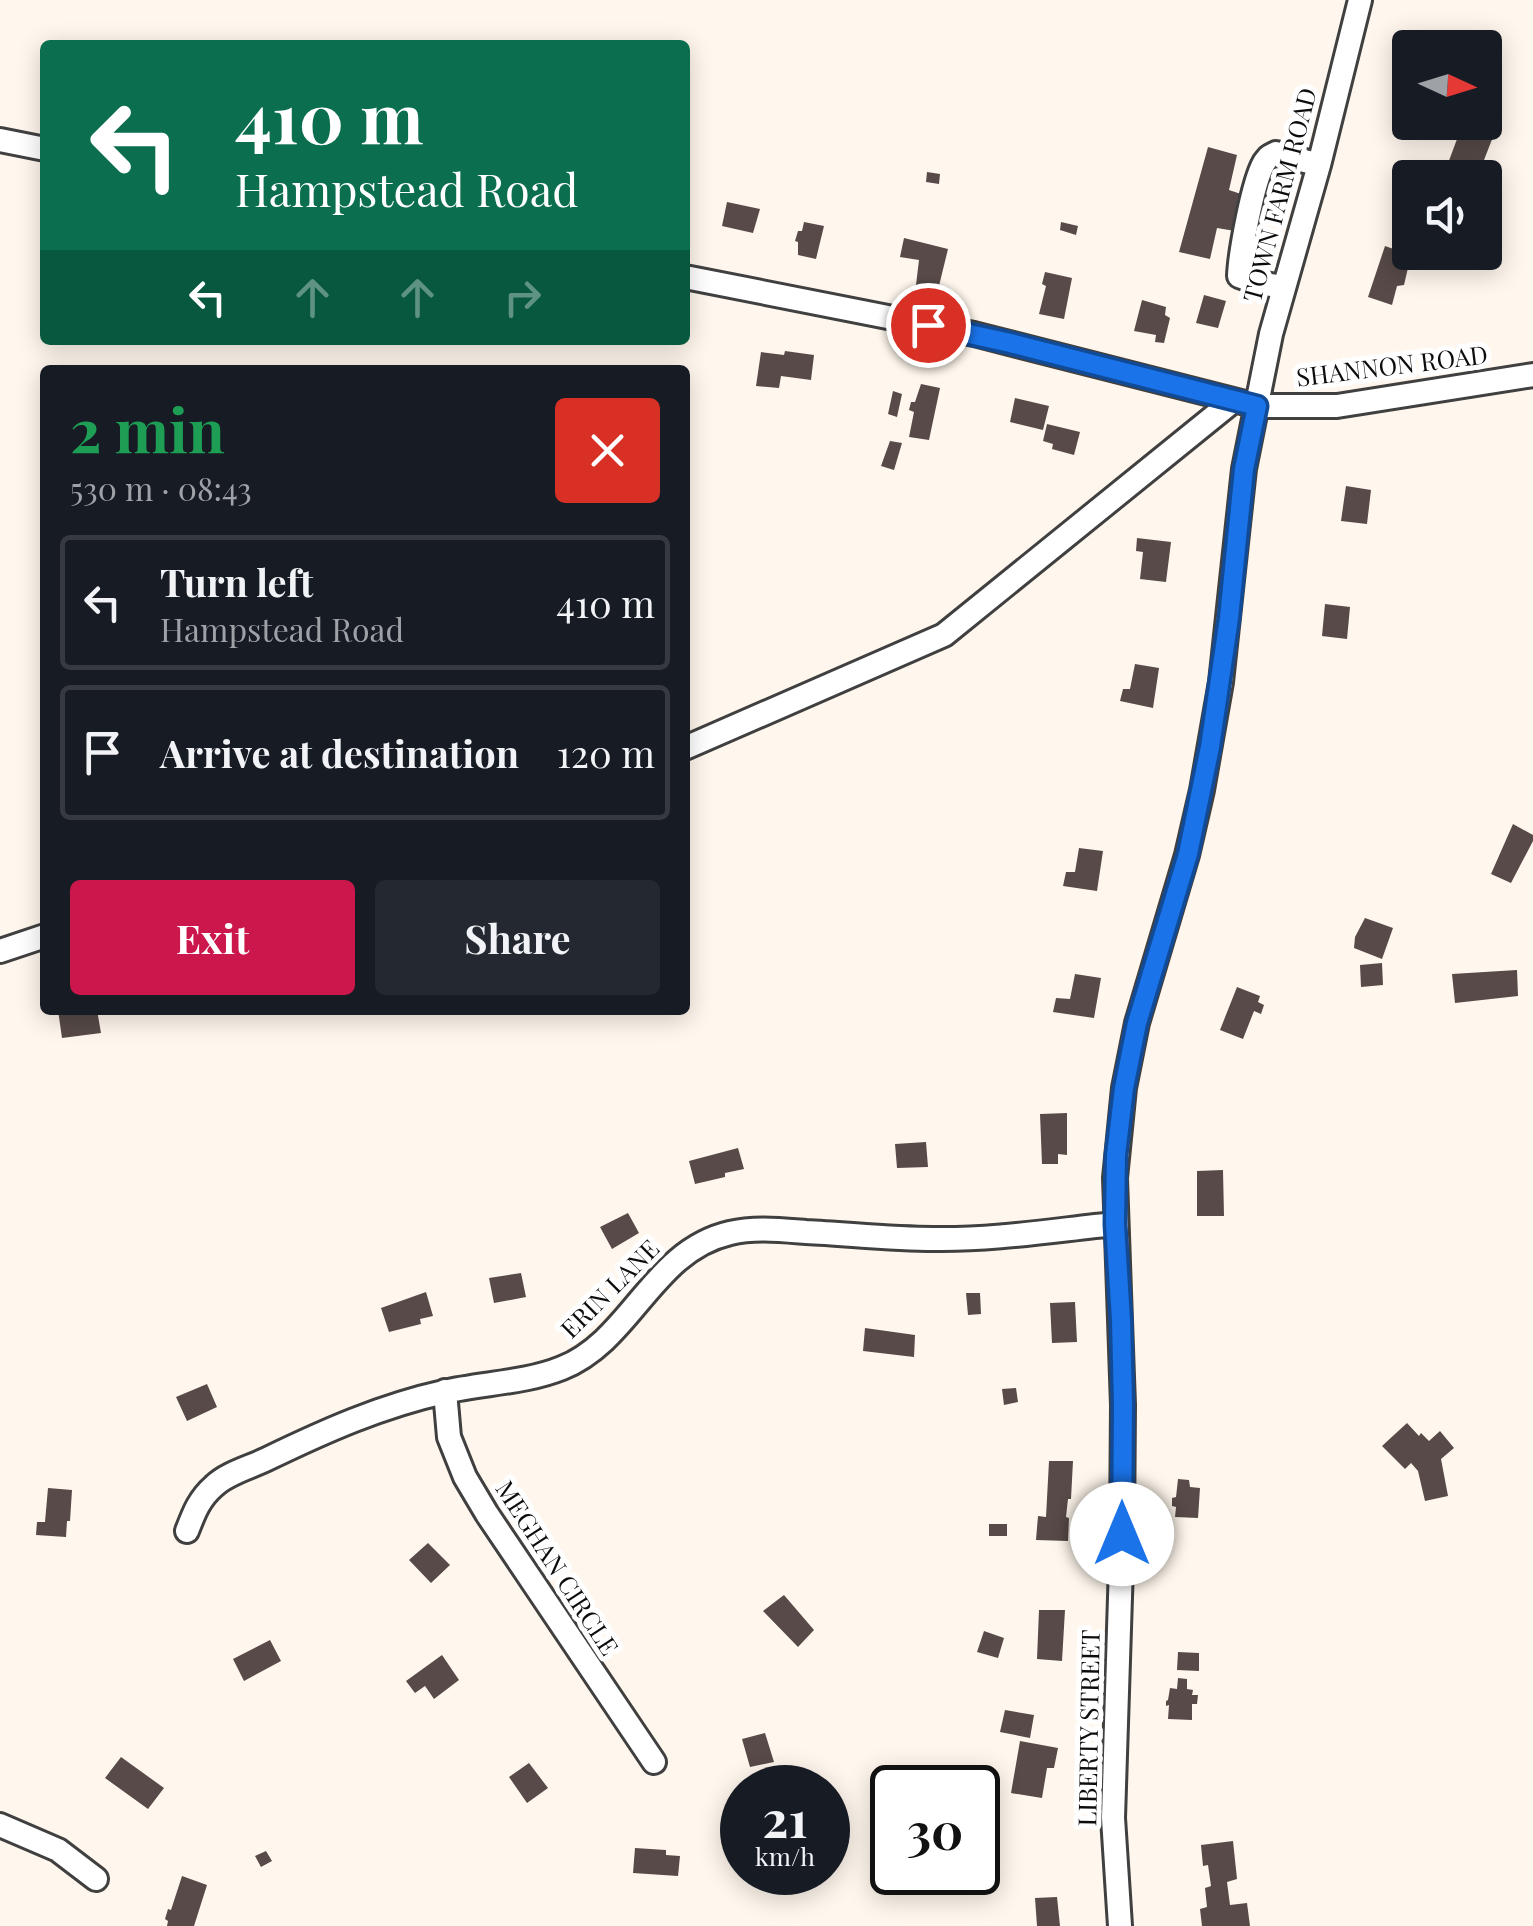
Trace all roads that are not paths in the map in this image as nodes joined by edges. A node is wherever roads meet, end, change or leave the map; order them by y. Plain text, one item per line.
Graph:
1 (1360, 0) edge
2 (0, 140) edge
3 (40, 147) edge
4 (1319, 165) junction
5 (690, 278) edge
6 (1283, 286) junction
7 (1533, 375) edge
8 (1232, 401) junction
9 (1257, 406) junction
10 (690, 746) edge
11 (40, 938) edge
12 (0, 951) edge
13 (1115, 1224) junction
14 (445, 1392) junction
15 (187, 1531) dead end
16 (654, 1762) dead end
17 (0, 1825) edge
18 (96, 1879) dead end
19 (1120, 1926) edge

1 - 4 street, TOWN FARM ROAD
2 - 3 street
4 - 6 street, TOWN FARM ROAD
4 - 6 street
5 - 8 street, SHANNON ROAD
6 - 9 street, TOWN FARM ROAD
7 - 9 street, SHANNON ROAD
8 - 9 street, SHANNON ROAD
8 - 10 street
9 - 13 street, LIBERTY STREET
11 - 12 street
13 - 14 street, ERIN LANE
13 - 19 street, LIBERTY STREET
14 - 15 street, ERIN LANE
14 - 16 street, MEGHAN CIRCLE
17 - 18 street

